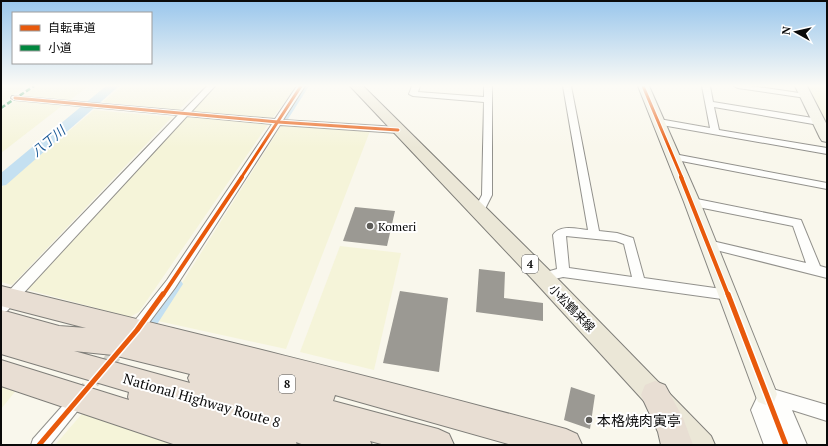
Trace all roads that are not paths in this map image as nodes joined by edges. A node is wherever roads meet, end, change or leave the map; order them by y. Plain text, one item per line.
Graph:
1 (116, 107) edge
2 (191, 107) edge
3 (288, 107) edge
4 (376, 107) edge
5 (488, 107) edge
6 (571, 107) edge
7 (652, 107) edge
8 (711, 107) edge
9 (727, 107) edge
10 (812, 107) edge
11 (184, 114) junction
12 (278, 122) junction
13 (659, 122) junction
14 (819, 122) junction
15 (398, 130) junction
16 (715, 132) junction
17 (827, 138) edge
18 (827, 151) edge
19 (674, 157) junction
20 (827, 186) edge
21 (692, 202) junction
22 (478, 212) junction
23 (594, 235) junction
24 (708, 244) junction
25 (815, 270) junction
26 (563, 272) junction
27 (827, 273) edge
28 (542, 277) junction
29 (639, 281) junction
30 (729, 295) junction
31 (4, 306) edge
32 (132, 335) junction
33 (1, 342) edge
34 (47, 345) junction
35 (1, 372) edge
36 (766, 394) junction
37 (655, 395) junction
38 (78, 399) junction
39 (827, 413) edge
40 (39, 445) edge
41 (222, 445) edge
42 (281, 445) edge
43 (356, 445) edge
44 (438, 445) edge
45 (515, 445) edge
46 (566, 445) edge
47 (677, 445) edge
48 (702, 445) edge
49 (772, 445) edge
50 (786, 445) edge
51 (799, 445) edge

1 - 11 street
2 - 11 street
3 - 12 street
4 - 15 main road, 小松鶴来線 / 4
5 - 22 street
6 - 23 street
7 - 13 street
8 - 16 street
9 - 14 street
10 - 14 street
11 - 12 street
11 - 31 street
12 - 15 street
12 - 32 street
13 - 16 street
13 - 19 street
14 - 17 street
15 - 22 main road, 小松鶴来線 / 4
16 - 18 street
19 - 20 street
19 - 21 street
21 - 24 street
21 - 25 street
22 - 28 main road, 小松鶴来線 / 4
23 - 26 street
23 - 29 street
24 - 25 street
24 - 30 street
25 - 27 street
26 - 28 street
26 - 29 street
28 - 37 main road, 小松鶴来線 / 4
29 - 30 street
30 - 36 street
31 - 32 highway
31 - 34 highway, National Highway Route 8 / 8
32 - 46 highway
33 - 34 highway, National Highway Route 8 / 8
34 - 42 highway, 8
34 - 43 highway, National Highway Route 8 / 8
34 - 44 highway, National Highway Route 8 / 8
34 - 45 highway, 8
35 - 38 highway
36 - 39 street
36 - 49 street
36 - 50 street
36 - 51 street
37 - 47 highway
37 - 48 main road, 小松鶴来線 / 4
38 - 40 street
38 - 41 highway

